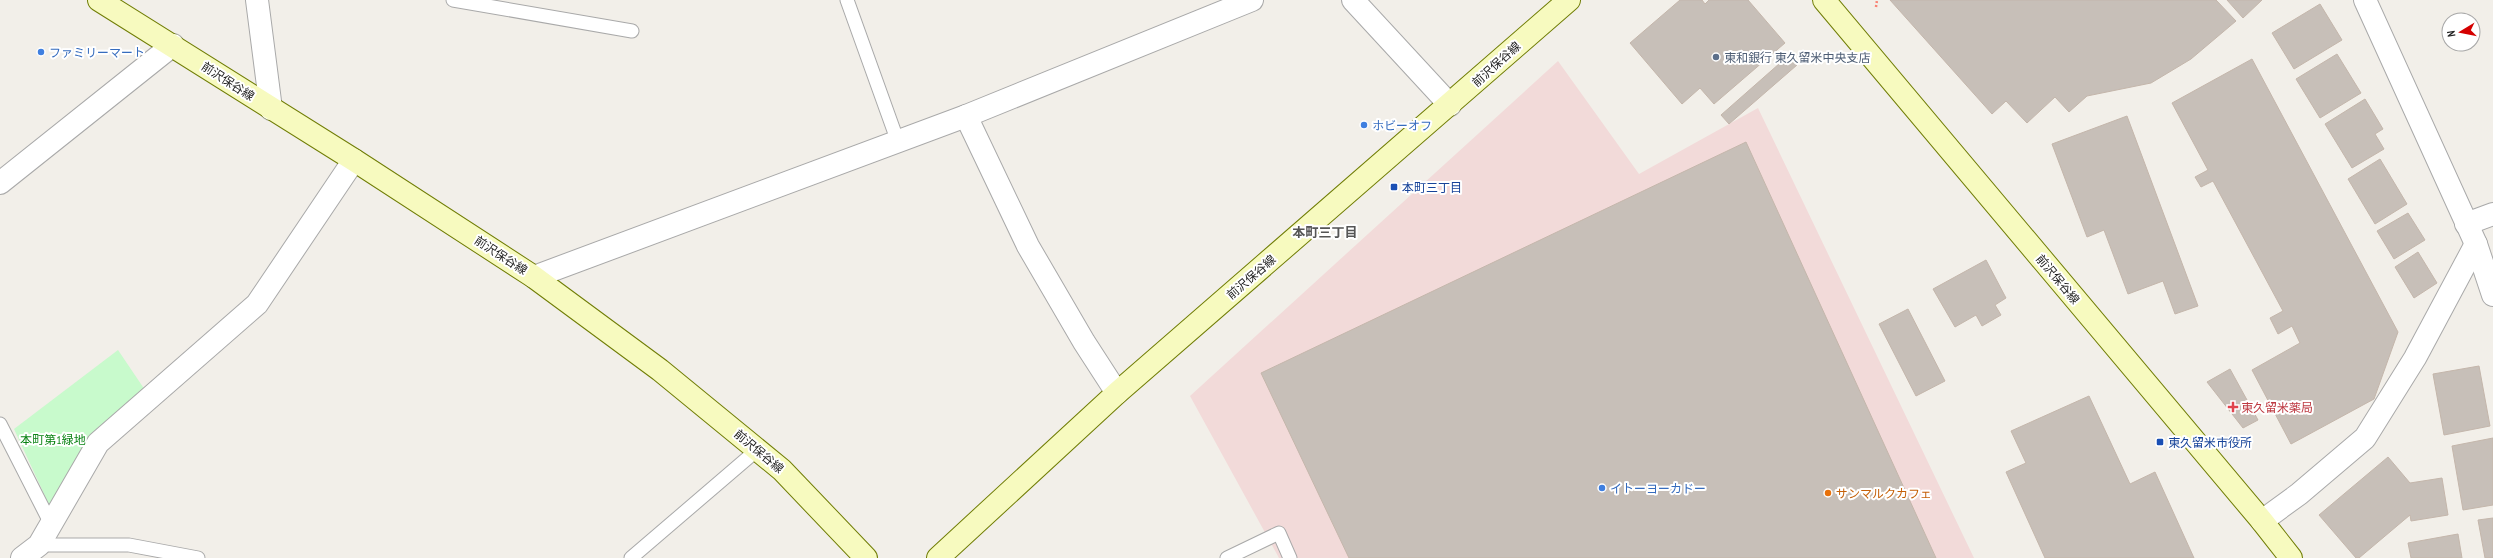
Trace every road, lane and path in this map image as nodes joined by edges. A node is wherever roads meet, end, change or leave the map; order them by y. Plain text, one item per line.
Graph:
1 (99, 0) edge
2 (257, 0) edge
3 (453, 0) edge
4 (847, 0) edge
5 (1252, 0) edge
6 (1353, 0) edge
7 (1569, 0) edge
8 (1824, 0) edge
9 (1877, 0) edge
10 (2365, 0) edge
11 (527, 6) edge
12 (1876, 7) dead end
13 (632, 31) dead end
14 (173, 45) junction
15 (1450, 105) junction
16 (271, 109) junction
17 (966, 116) junction
18 (898, 142) junction
19 (354, 160) junction
20 (0, 183) edge
21 (2493, 214) edge
22 (2466, 224) junction
23 (2476, 244) junction
24 (534, 277) junction
25 (2493, 295) edge
26 (1117, 393) junction
27 (0, 424) edge
28 (757, 450) junction
29 (2262, 521) junction
30 (52, 524) junction
31 (30, 552) edge
32 (198, 558) edge
33 (631, 558) edge
34 (866, 558) edge
35 (938, 558) edge
36 (1227, 558) edge
37 (1290, 558) edge
38 (2291, 558) edge

1 - 14 main road, 前沢保谷線
2 - 16 street
3 - 11 lane
4 - 18 lane
5 - 17 street
6 - 15 street
7 - 15 main road, 前沢保谷線
8 - 29 main road, 前沢保谷線
9 - 12 path
10 - 22 street
11 - 13 lane
14 - 16 main road, 前沢保谷線
14 - 20 street
15 - 26 main road, 前沢保谷線
16 - 19 main road, 前沢保谷線
17 - 18 street
17 - 26 street
18 - 24 street
19 - 24 main road, 前沢保谷線
19 - 30 street
21 - 22 street
22 - 23 street
23 - 25 street
23 - 29 street
24 - 28 main road, 前沢保谷線
26 - 35 main road, 前沢保谷線
27 - 30 lane
28 - 33 lane
28 - 34 main road, 前沢保谷線
29 - 38 main road, 前沢保谷線
30 - 31 street
31 - 32 lane
36 - 37 lane

